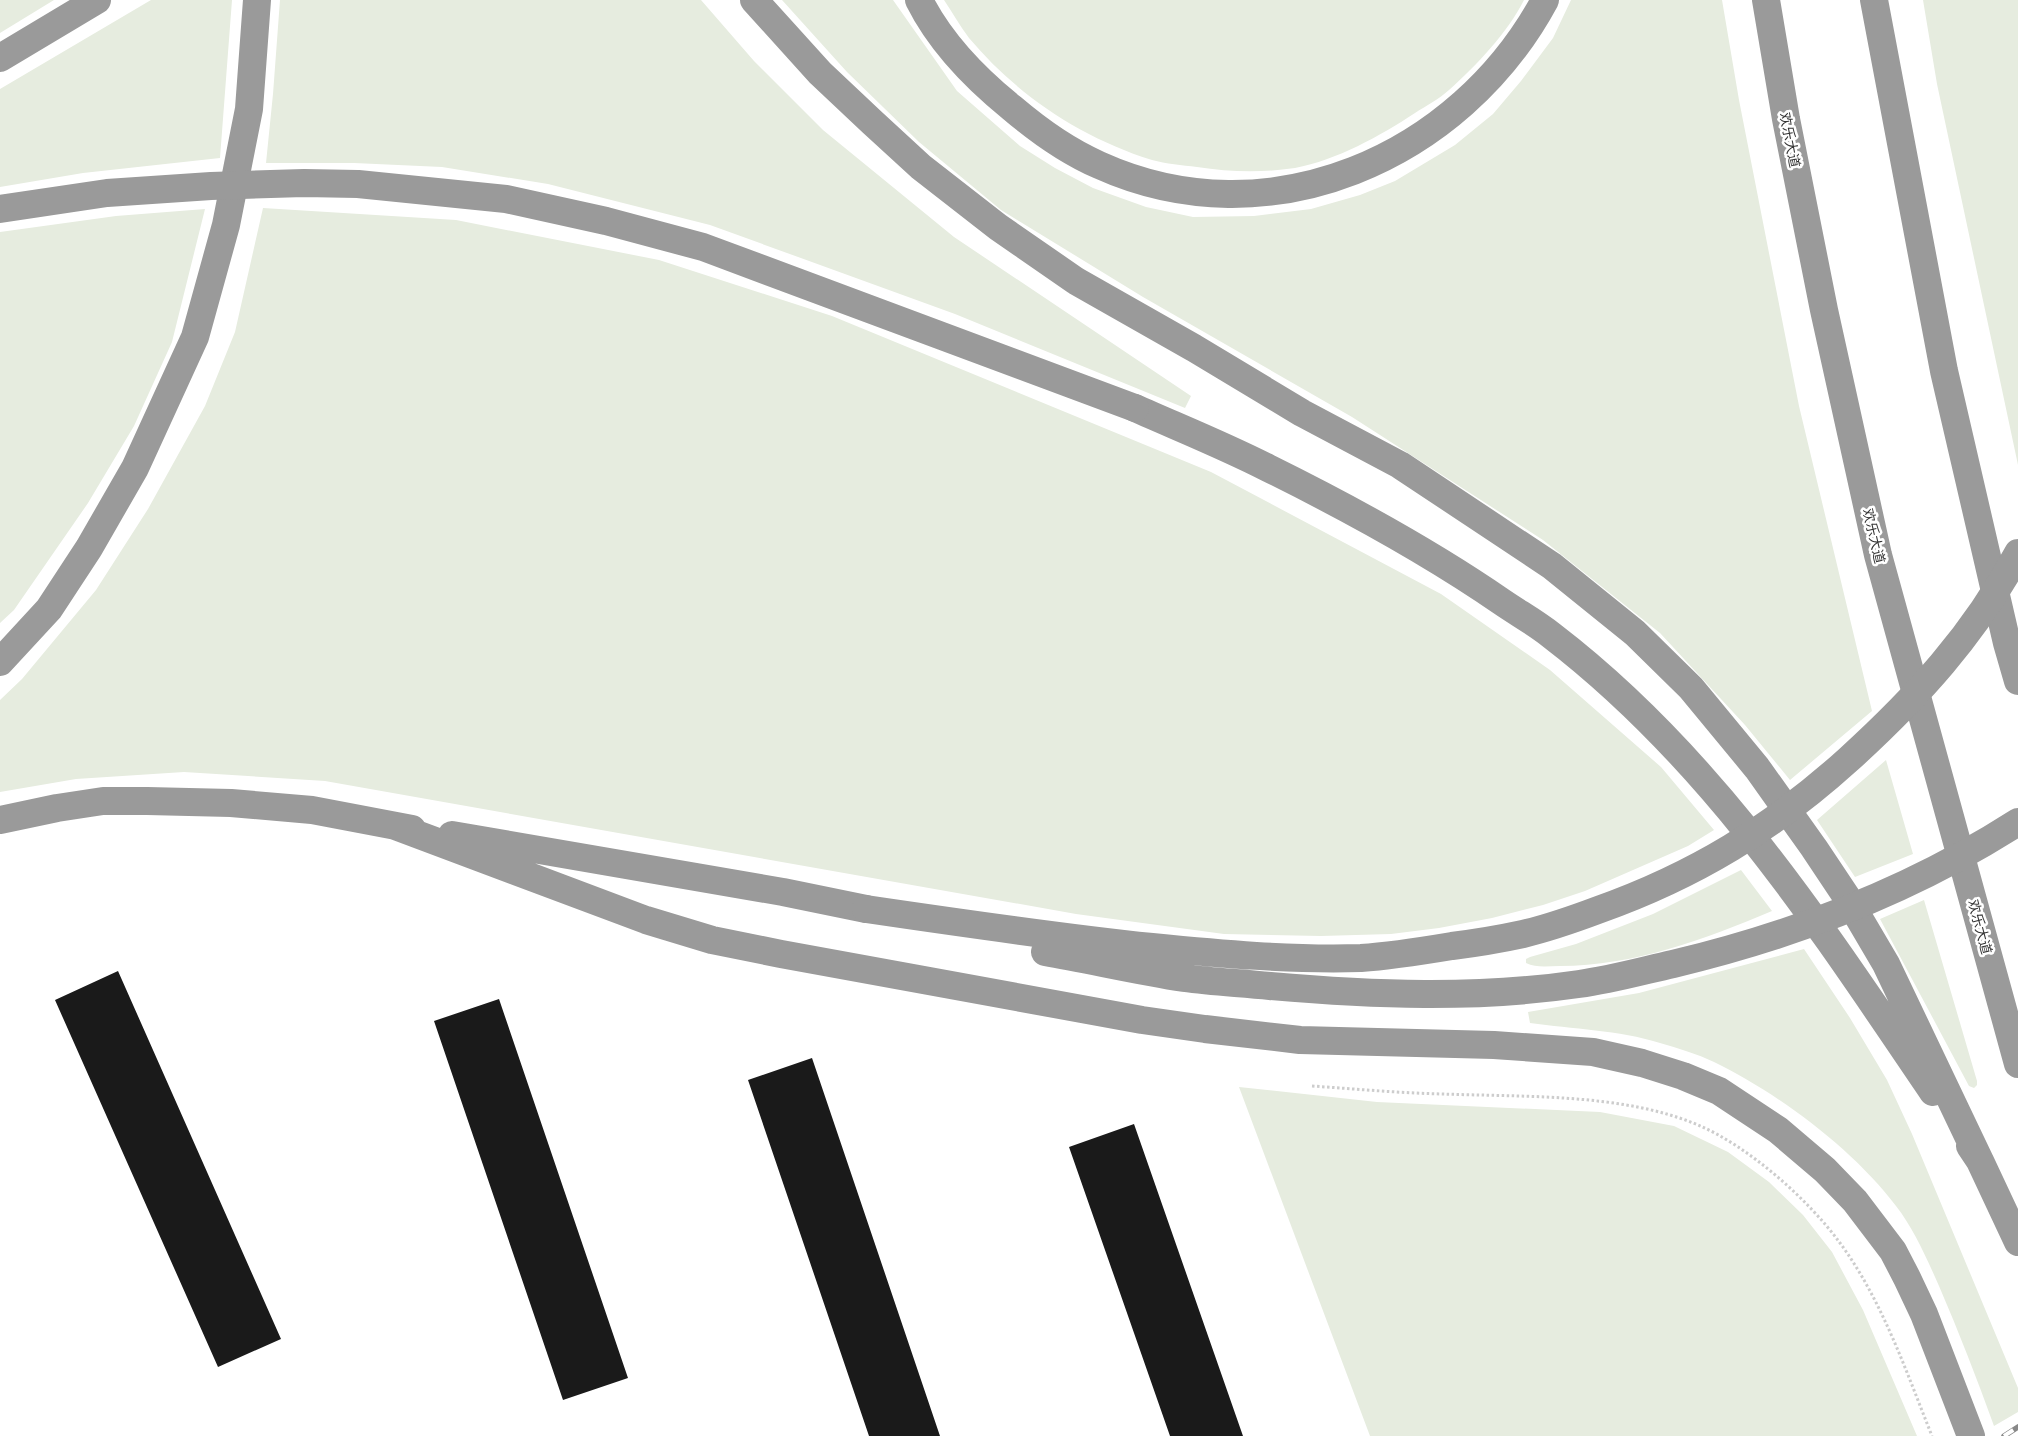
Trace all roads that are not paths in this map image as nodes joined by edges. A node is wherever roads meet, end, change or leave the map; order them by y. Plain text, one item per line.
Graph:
1 (97, 0) edge
2 (257, 0) edge
3 (754, 0) edge
4 (919, 0) edge
5 (1545, 0) edge
6 (1766, 0) edge
7 (1874, 0) edge
8 (0, 58) edge
9 (0, 209) edge
10 (2018, 553) edge
11 (0, 662) edge
12 (2018, 681) edge
13 (0, 820) edge
14 (2018, 822) edge
15 (395, 826) junction
16 (866, 909) junction
17 (2018, 1064) edge
18 (1980, 1160) junction
19 (2018, 1242) edge
20 (1971, 1436) edge

1 - 8 highway
2 - 11 highway
3 - 18 highway
4 - 5 highway
6 - 17 highway, 欢乐大道
7 - 12 highway
9 - 18 highway, bridge
10 - 16 highway, bridge
13 - 15 highway
14 - 16 highway, bridge
15 - 16 highway
15 - 20 highway
18 - 19 highway

